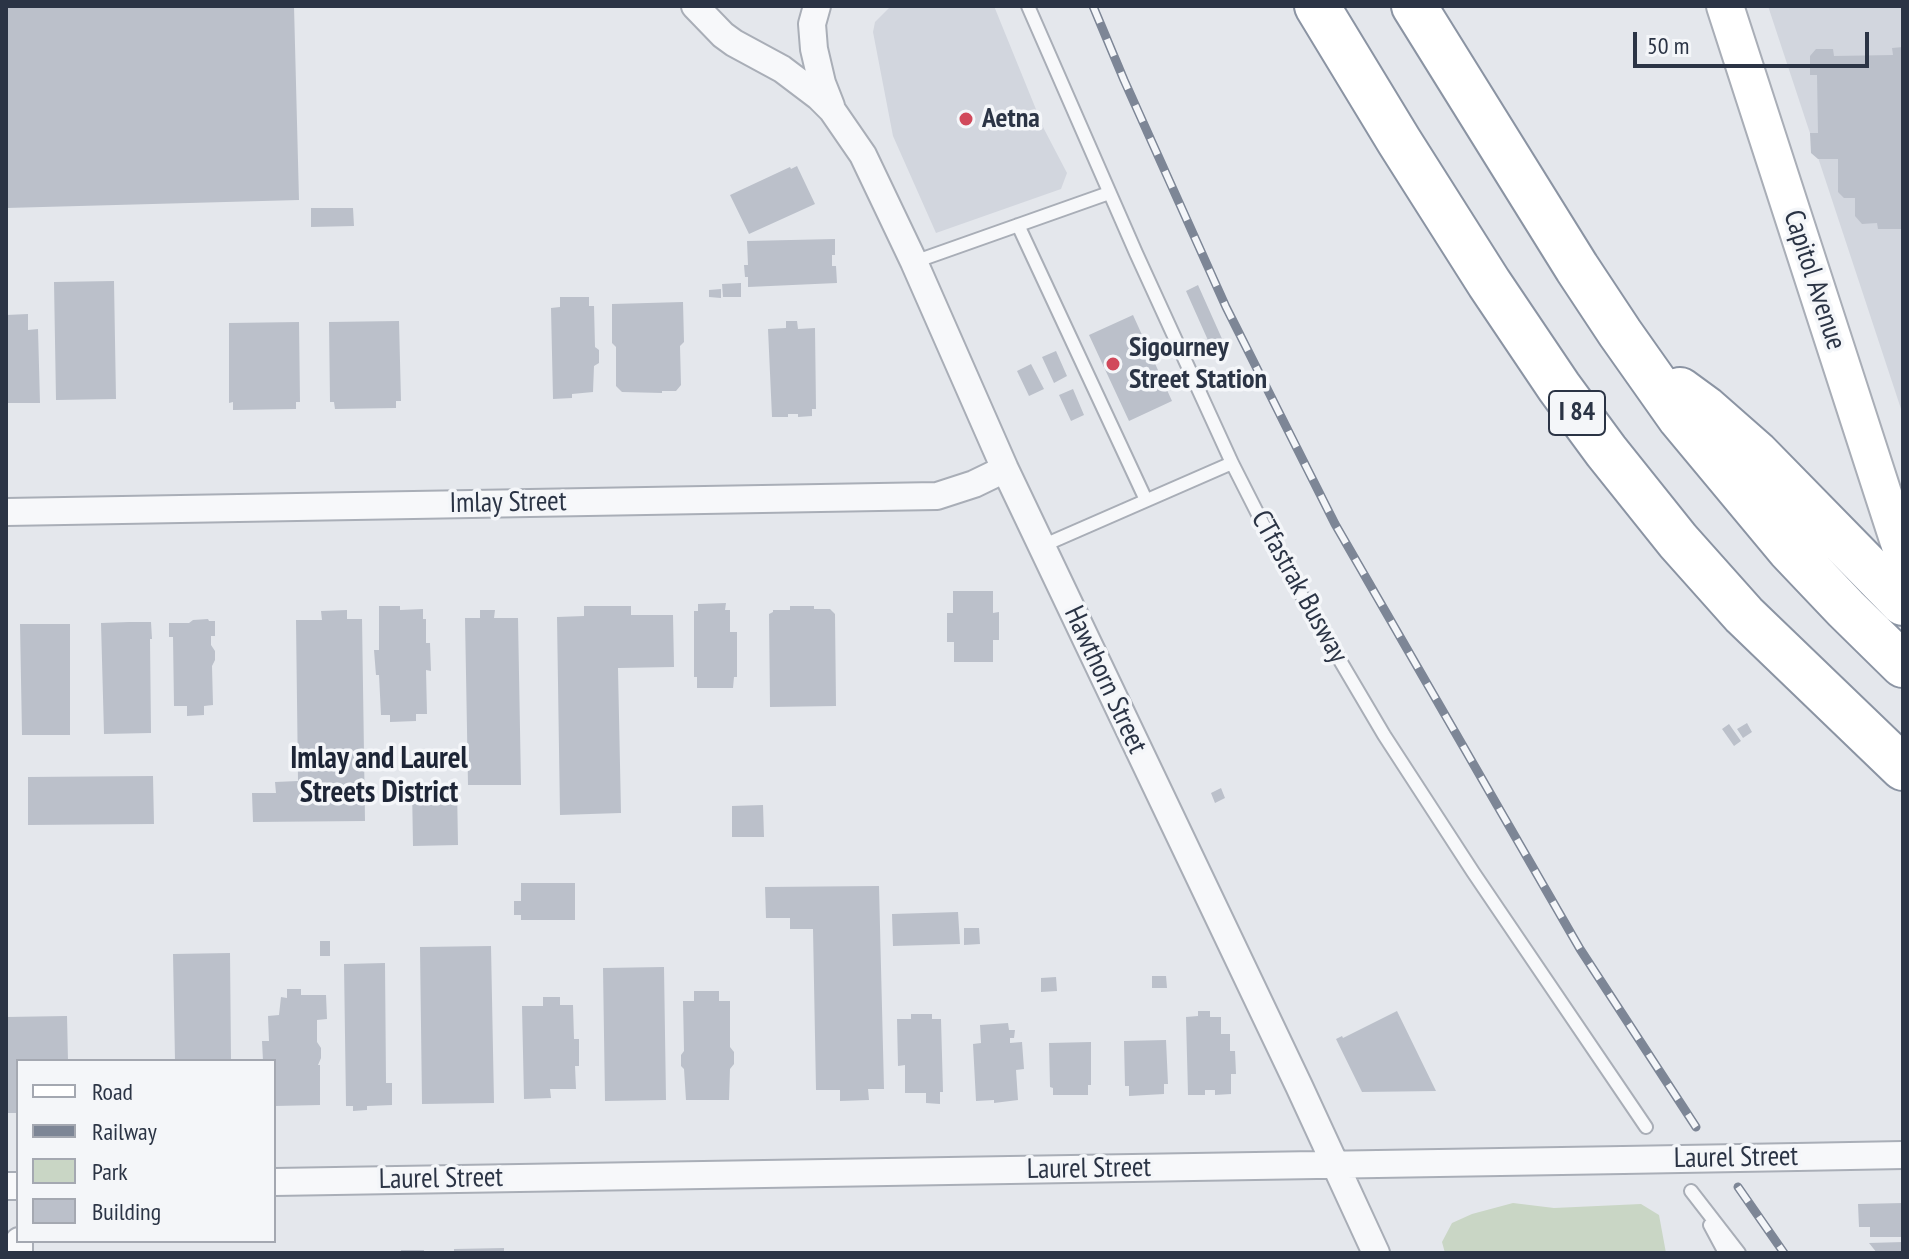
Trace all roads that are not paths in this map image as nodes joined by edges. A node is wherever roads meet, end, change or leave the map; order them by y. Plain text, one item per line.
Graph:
1 (695, 6) edge
2 (817, 6) edge
3 (1028, 6) edge
4 (1317, 6) edge
5 (1414, 6) edge
6 (1725, 6) edge
7 (832, 110) junction
8 (1109, 193) junction
9 (1018, 225) junction
10 (914, 262) junction
11 (1641, 364) junction
12 (1232, 463) junction
13 (1005, 469) junction
14 (1146, 500) junction
15 (6, 512) edge
16 (1042, 546) junction
17 (1903, 555) edge
18 (1903, 603) edge
19 (1903, 665) edge
20 (1903, 768) edge
21 (1646, 1127) dead end
22 (1903, 1155) edge
23 (1335, 1165) junction
24 (276, 1182) edge
25 (1376, 1253) edge
26 (1725, 1253) edge
27 (1739, 1253) edge

1 - 7 street, Hawthorn Street
2 - 7 street, Hawthorn Street
3 - 8 lane, CTfastrak Busway
4 - 20 highway, I 84
5 - 11 highway
6 - 17 main road, Capitol Avenue
7 - 10 street, Hawthorn Street
8 - 9 lane
8 - 12 lane, CTfastrak Busway
9 - 10 lane
9 - 14 lane
10 - 13 street, Hawthorn Street
11 - 18 highway
11 - 19 highway
12 - 14 lane
12 - 21 lane, CTfastrak Busway
13 - 15 street, Imlay Street
13 - 16 street, Hawthorn Street
14 - 16 lane
16 - 23 street, Hawthorn Street
22 - 23 street, Laurel Street, bridge
23 - 24 street, Laurel Street
23 - 25 street, Hawthorn Street
26 - 27 lane

